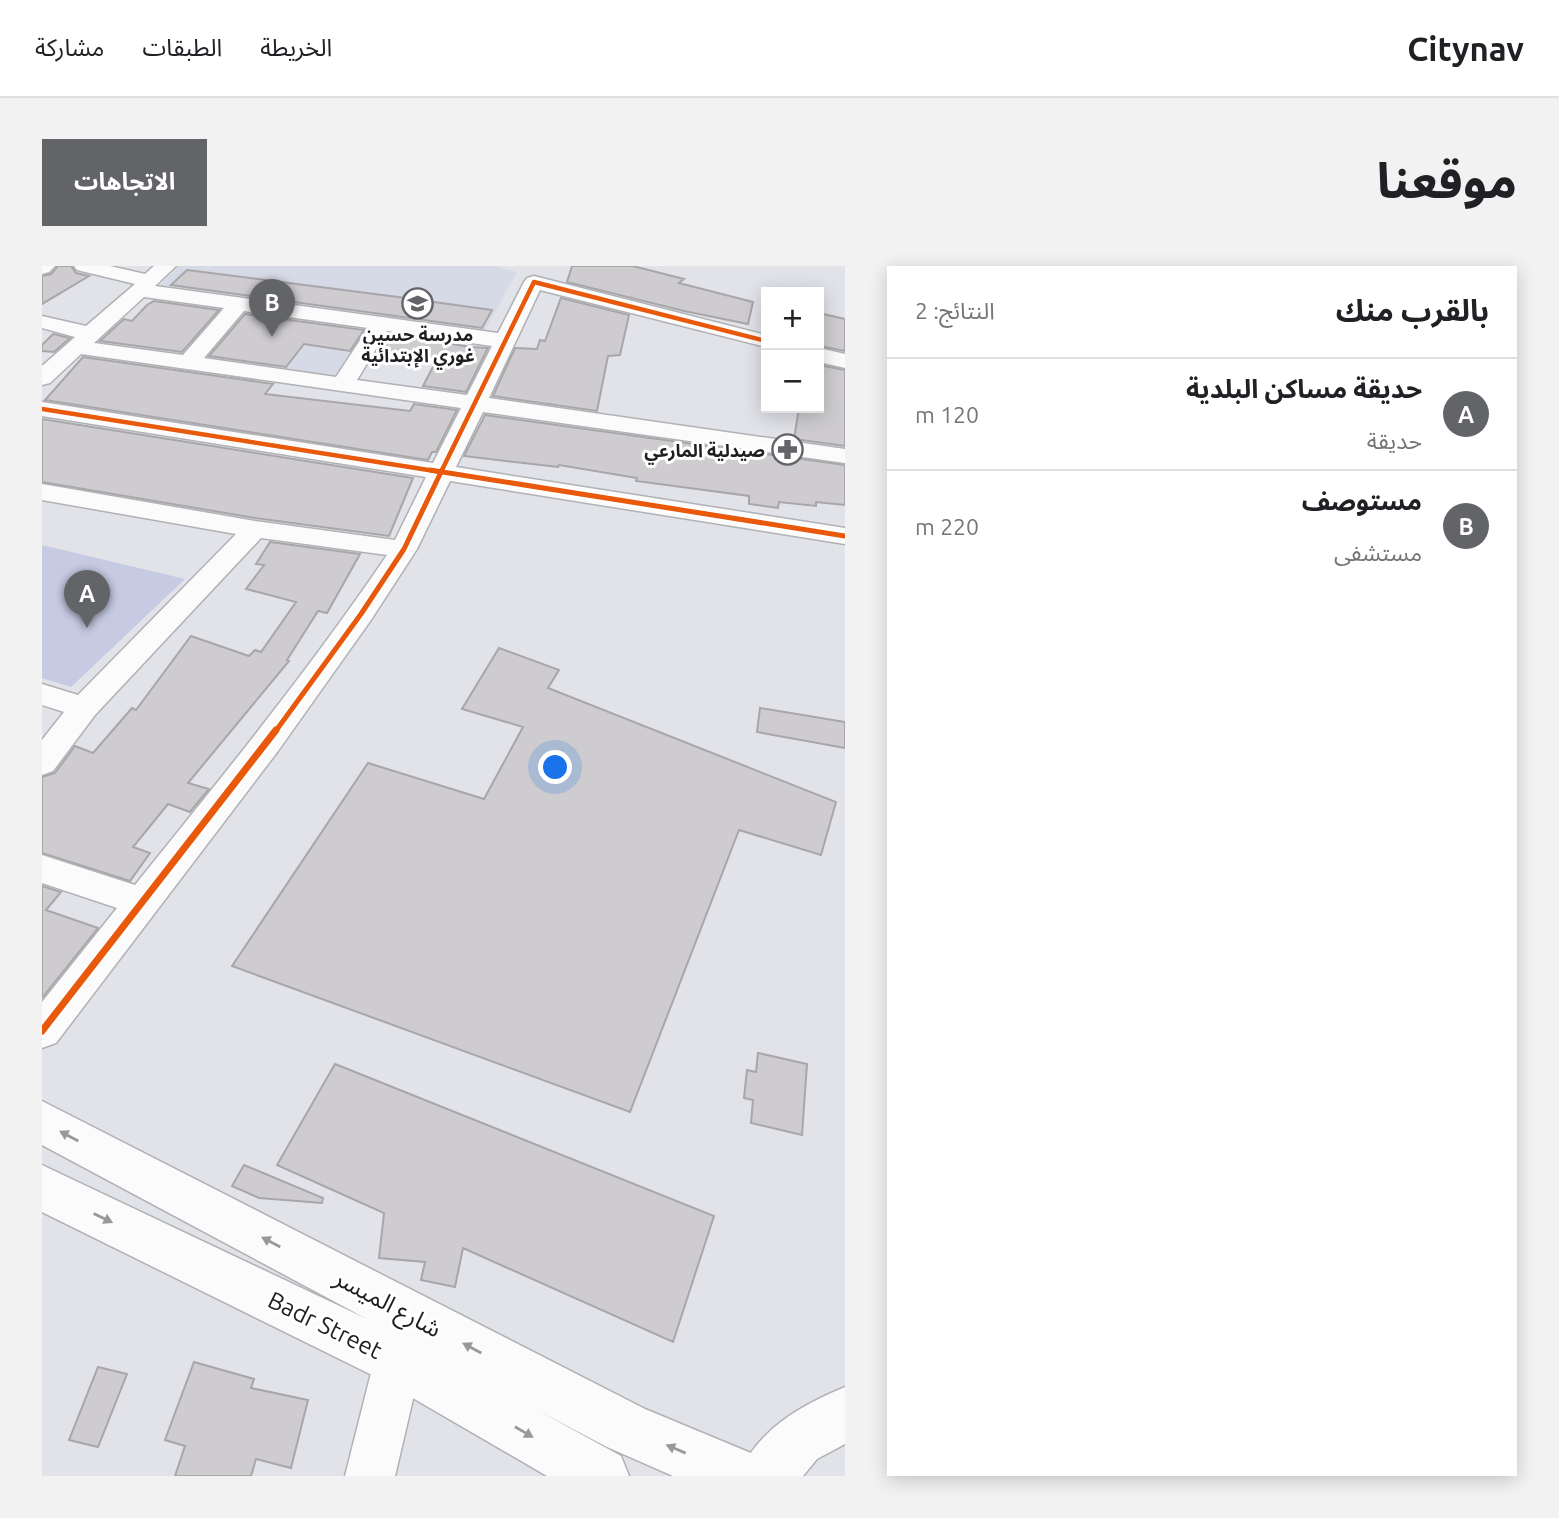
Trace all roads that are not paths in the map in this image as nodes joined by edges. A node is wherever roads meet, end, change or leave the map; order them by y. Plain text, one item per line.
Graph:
1 (84, 266) edge
2 (166, 266) edge
3 (144, 286) junction
4 (238, 305) junction
5 (42, 321) edge
6 (381, 324) junction
7 (84, 340) junction
8 (761, 340) edge
9 (506, 341) junction
10 (824, 356) edge
11 (845, 361) edge
12 (188, 363) junction
13 (45, 373) edge
14 (343, 384) junction
15 (477, 404) junction
16 (42, 409) edge
17 (845, 456) edge
18 (442, 472) junction
19 (48, 499) edge
20 (255, 529) junction
21 (845, 536) edge
22 (404, 549) junction
23 (42, 694) edge
24 (84, 708) junction
25 (42, 763) edge
26 (42, 869) edge
27 (143, 902) junction
28 (42, 1031) edge
29 (42, 1122) edge
30 (42, 1188) edge
31 (398, 1361) junction
32 (845, 1414) edge
33 (370, 1476) edge
34 (601, 1476) edge
35 (738, 1476) edge
36 (766, 1476) edge

1 - 3 street
2 - 3 street
3 - 4 street
3 - 7 street
4 - 6 street
4 - 12 street
5 - 7 street
6 - 9 street
6 - 14 street
7 - 12 street
7 - 13 street
8 - 9 street
9 - 15 street
10 - 11 street
12 - 14 street
14 - 15 street
15 - 17 street
15 - 18 street
16 - 18 street
18 - 21 street
18 - 22 street
19 - 20 street
20 - 22 street
20 - 24 street
22 - 27 street
23 - 24 street
24 - 25 street
26 - 27 street
27 - 28 street
35 -> 29 main road, شارع الميسر
30 -> 31 main road, Badr Street
31 - 33 street
31 -> 34 main road, Badr Street
32 - 36 main road

